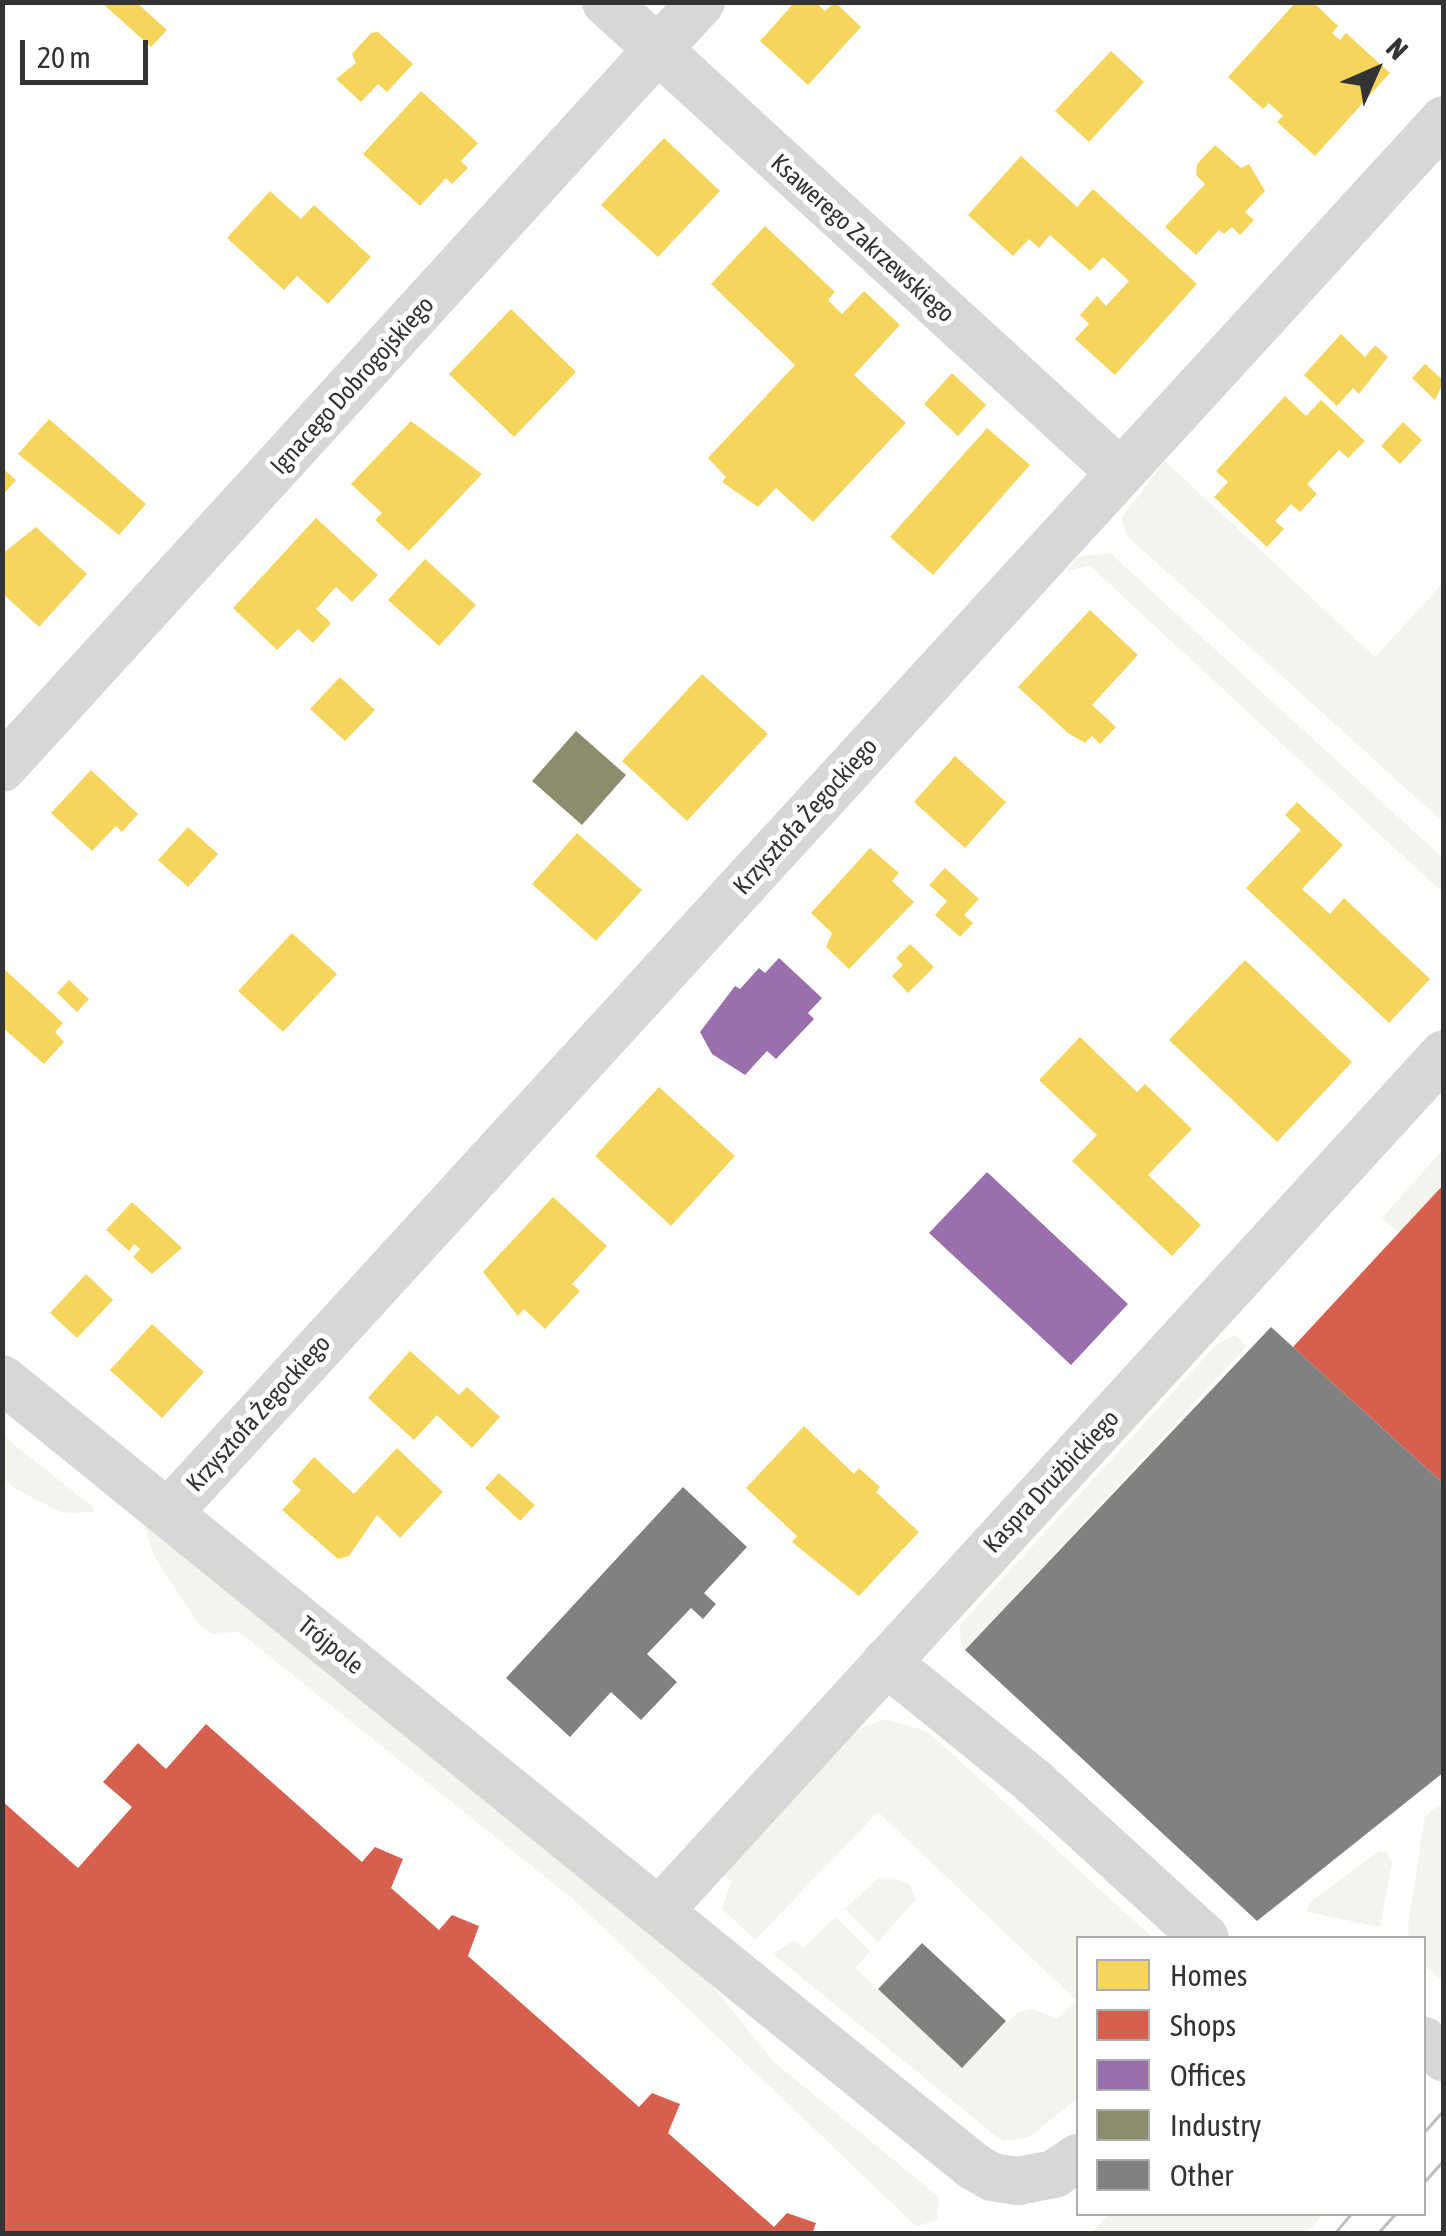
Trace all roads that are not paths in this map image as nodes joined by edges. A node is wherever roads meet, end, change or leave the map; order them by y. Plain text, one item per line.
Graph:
1 (606, 2) edge
2 (701, 2) edge
3 (658, 50) junction
4 (1444, 120) edge
5 (1120, 472) junction
6 (2, 768) edge
7 (1444, 1054) edge
8 (2, 1379) edge
9 (168, 1513) junction
10 (886, 1662) junction
11 (660, 1910) junction
12 (1202, 1936) edge
13 (1076, 2159) edge

1 - 3 street, Ksawerego Zakrzewskiego
2 - 3 street, Ignacego Dobrogojskiego
3 - 5 street, Ksawerego Zakrzewskiego
3 - 6 street, Ignacego Dobrogojskiego
4 - 5 street, Krzysztofa Żegockiego
5 - 9 street, Krzysztofa Żegockiego
7 - 10 street, Kaspra Drużbickiego
8 - 9 street, Trójpole
9 - 11 street, Trójpole
10 - 11 street, Kaspra Drużbickiego
10 - 12 street
11 - 13 street, Trójpole

